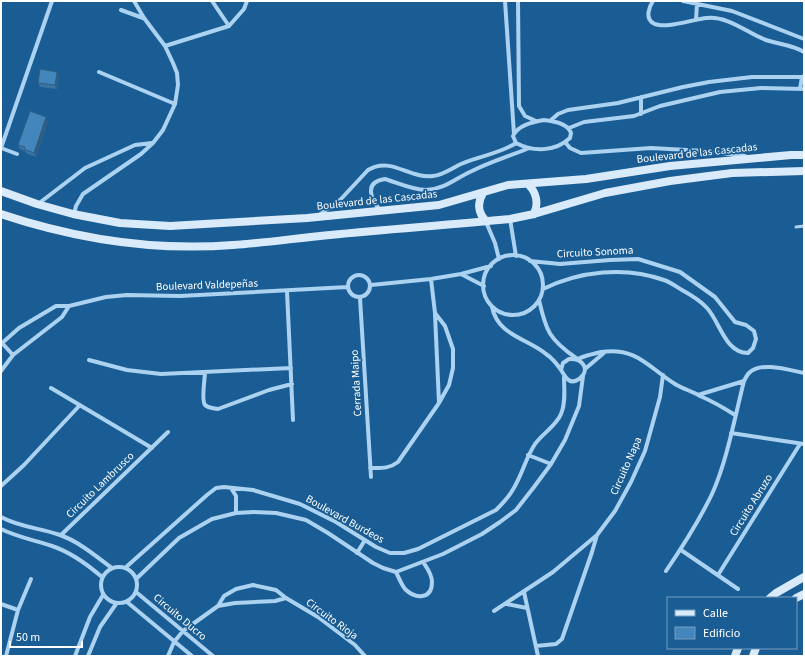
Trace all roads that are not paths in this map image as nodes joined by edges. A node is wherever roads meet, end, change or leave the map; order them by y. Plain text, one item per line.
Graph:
1 (52, 1) edge
2 (134, 1) edge
3 (212, 1) edge
4 (247, 1) edge
5 (505, 1) edge
6 (518, 1) edge
7 (653, 1) edge
8 (683, 1) edge
9 (697, 4) junction
10 (121, 10) dead end
11 (144, 18) junction
12 (696, 20) junction
13 (229, 26) junction
14 (804, 39) edge
15 (165, 46) junction
16 (804, 52) edge
17 (99, 72) dead end
18 (518, 76) junction
19 (510, 77) junction
20 (803, 77) edge
21 (802, 89) edge
22 (641, 97) junction
23 (175, 104) junction
24 (641, 114) junction
25 (537, 121) junction
26 (550, 121) junction
27 (569, 128) junction
28 (514, 134) junction
29 (565, 142) junction
30 (153, 143) junction
31 (516, 143) junction
32 (1, 148) edge
33 (529, 148) junction
34 (16, 154) dead end
35 (804, 155) edge
36 (755, 158) junction
37 (804, 170) edge
38 (528, 184) junction
39 (1, 191) edge
40 (483, 193) junction
41 (37, 204) junction
42 (381, 211) junction
43 (1, 214) edge
44 (74, 214) junction
45 (534, 214) junction
46 (316, 217) junction
47 (510, 219) junction
48 (486, 221) junction
49 (804, 226) edge
50 (796, 227) dead end
51 (516, 256) junction
52 (499, 259) junction
53 (530, 260) junction
54 (491, 266) junction
55 (461, 274) junction
56 (431, 279) junction
57 (371, 285) junction
58 (484, 286) junction
59 (348, 288) junction
60 (543, 289) junction
61 (287, 291) junction
62 (360, 298) junction
63 (539, 300) junction
64 (69, 306) junction
65 (492, 306) junction
66 (435, 313) junction
67 (1, 344) edge
68 (606, 352) junction
69 (13, 355) junction
70 (577, 358) junction
71 (89, 360) dead end
72 (291, 368) junction
73 (585, 369) junction
74 (561, 370) junction
75 (1, 371) edge
76 (205, 372) junction
77 (804, 373) edge
78 (663, 375) junction
79 (583, 376) junction
80 (564, 377) junction
81 (744, 381) junction
82 (292, 384) junction
83 (51, 388) dead end
84 (698, 395) junction
85 (439, 403) junction
86 (80, 405) junction
87 (735, 415) junction
88 (293, 420) dead end
89 (168, 432) dead end
90 (731, 433) junction
91 (802, 444) edge
92 (152, 448) junction
93 (528, 455) junction
94 (551, 464) junction
95 (370, 468) junction
96 (371, 477) dead end
97 (1, 486) edge
98 (231, 488) junction
99 (236, 513) junction
100 (1, 517) edge
101 (1, 529) edge
102 (61, 535) junction
103 (597, 535) junction
104 (364, 540) junction
105 (681, 550) junction
106 (357, 553) junction
107 (423, 562) junction
108 (112, 568) junction
109 (126, 568) junction
110 (666, 571) dead end
111 (396, 572) junction
112 (718, 575) junction
113 (102, 577) junction
114 (804, 577) edge
115 (31, 579) dead end
116 (136, 579) junction
117 (738, 589) dead end
118 (136, 592) junction
119 (524, 592) junction
120 (103, 595) junction
121 (771, 597) edge
122 (286, 598) junction
123 (127, 602) junction
124 (1, 604) edge
125 (116, 604) junction
126 (507, 604) junction
127 (218, 606) junction
128 (527, 608) junction
129 (18, 610) junction
130 (494, 611) dead end
131 (183, 631) junction
132 (174, 642) junction
133 (536, 646) junction
134 (6, 656) edge
135 (75, 656) edge
136 (88, 656) edge
137 (168, 656) edge
138 (192, 656) edge
139 (213, 656) edge
140 (365, 656) edge
141 (538, 656) edge

1 - 32 street
2 - 11 street
3 - 13 street
4 - 13 street
5 - 19 street
6 - 18 street
7 - 12 street
8 - 9 street
9 - 12 street
9 - 14 street
10 - 11 street
11 - 15 street
12 - 16 street
13 - 15 street
15 - 23 street
17 - 23 street
18 - 19 street
18 - 25 street
19 - 28 street
20 - 21 street
20 - 22 street
21 - 24 street
22 - 24 street
22 - 26 street
23 - 30 street
24 - 27 street
25 - 26 street
25 - 28 street
26 - 27 street
27 - 29 street
28 - 31 street
29 - 33 street
29 - 36 street
30 - 41 street
30 - 44 street
31 - 33 street
31 - 46 street
32 - 34 street
33 - 42 street
35 - 36 main road, Boulevard de las Cascadas
36 - 38 main road, Boulevard de las Cascadas
37 - 45 main road
38 - 40 main road, Boulevard de las Cascadas
38 - 45 main road
39 - 41 main road, Boulevard de las Cascadas
40 - 42 main road, Boulevard de las Cascadas
40 - 48 main road
41 - 44 main road, Boulevard de las Cascadas
42 - 46 main road, Boulevard de las Cascadas
43 - 48 main road
44 - 46 main road, Boulevard de las Cascadas
45 - 47 main road
47 - 48 main road
47 - 51 street
48 - 52 street
49 - 50 lane
51 - 52 street
51 - 53 street
52 - 54 street
53 - 60 street
53 - 60 street, Circuito Sonoma
54 - 55 street
54 - 58 street
55 - 56 street
55 - 58 street
56 - 57 street
56 - 66 street
57 - 59 street
57 - 62 street
58 - 65 street
59 - 61 street, Boulevard Valdepeñas
59 - 62 street
60 - 63 street
61 - 64 street, Boulevard Valdepeñas
61 - 72 street
62 - 95 street, Cerrada Maipo
63 - 65 street
63 - 70 street
64 - 67 street, Boulevard Valdepeñas
64 - 69 street
65 - 74 street
66 - 85 street
66 - 85 street
67 - 69 street
68 - 70 street
68 - 73 street
68 - 78 street
69 - 75 street
70 - 73 street
70 - 74 street
71 - 76 street
72 - 76 street
72 - 82 street
73 - 79 street
74 - 80 street
76 - 82 street
77 - 81 street
78 - 84 street
78 - 103 street, Circuito Napa
79 - 80 street
79 - 94 street
80 - 93 street, Boulevard Burdeos
81 - 84 street
81 - 87 street
82 - 88 street
83 - 86 street, Circuito Lambrusco
84 - 87 street
85 - 95 street
86 - 92 street, Circuito Lambrusco
86 - 97 street
87 - 90 street
89 - 92 street, Circuito Lambrusco
90 - 91 street, Circuito Abruzo
90 - 105 street
91 - 112 street, Circuito Abruzo
92 - 102 street, Circuito Lambrusco
93 - 94 street
93 - 104 street, Boulevard Burdeos
94 - 107 street
95 - 96 street, Cerrada Maipo
98 - 99 street
98 - 104 street, Boulevard Burdeos
98 - 109 street, Boulevard Burdeos
99 - 106 street, Boulevard Burdeos
99 - 116 street, Boulevard Burdeos
100 - 102 street
101 - 113 street
102 - 108 street
103 - 119 street, Circuito Napa
103 - 133 street, Circuito Napa
104 - 106 street
105 - 110 street
105 - 112 street
106 - 111 street, Boulevard Burdeos
107 - 111 street
107 - 111 street
108 - 109 street
108 - 113 street
109 - 116 street
112 - 117 street
113 - 120 street
114 - 121 main road
115 - 129 street
116 - 118 street
118 - 123 street
118 - 131 street, Circuito Ducro
119 - 126 street, Circuito Napa
119 - 128 street
120 - 125 street
120 - 135 street
122 - 127 street, Circuito Rioja
122 - 127 street, Circuito Rioja
122 - 140 street, Circuito Rioja
123 - 125 street
123 - 132 street, Circuito Ducro
124 - 129 street
125 - 136 street
126 - 128 street
126 - 130 street, Circuito Napa
127 - 131 street, Circuito Rioja
128 - 133 street
129 - 134 street
131 - 132 street, Circuito Rioja
131 - 139 street, Circuito Ducro
132 - 137 street, Circuito Rioja
132 - 138 street, Circuito Ducro
133 - 141 street

